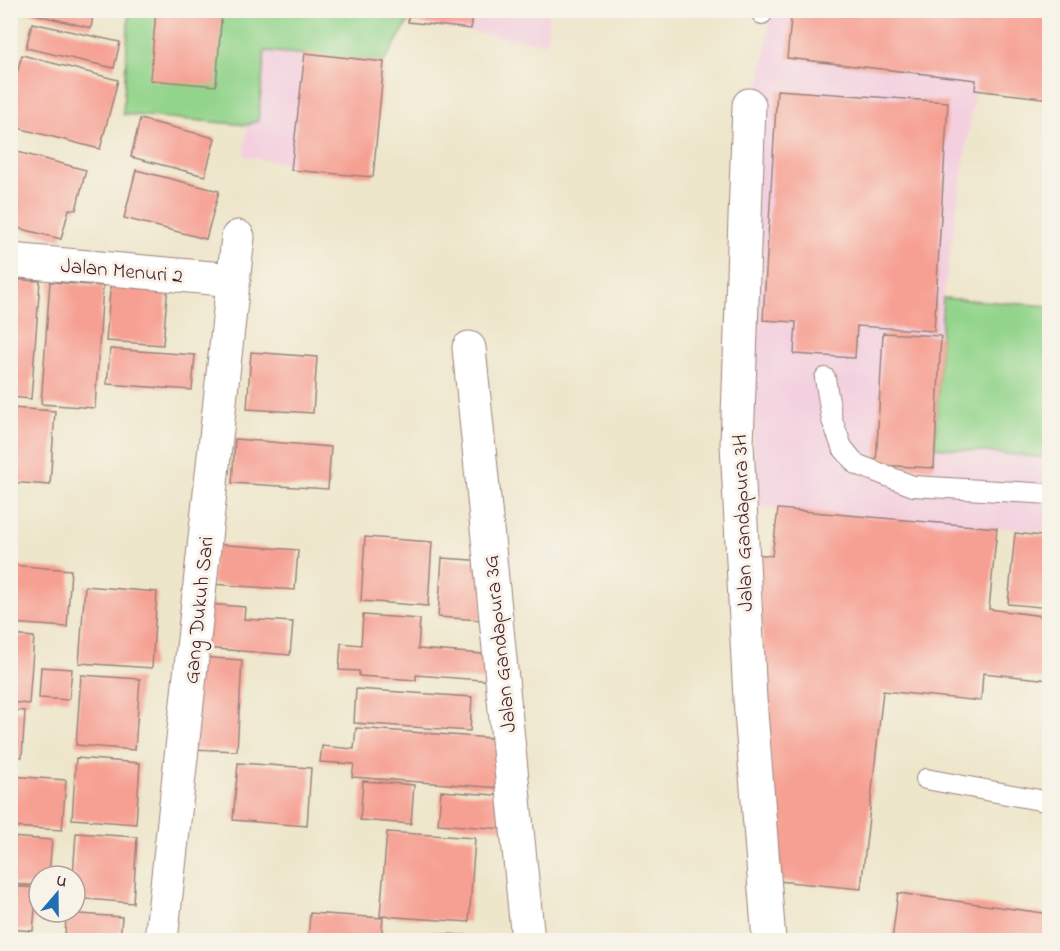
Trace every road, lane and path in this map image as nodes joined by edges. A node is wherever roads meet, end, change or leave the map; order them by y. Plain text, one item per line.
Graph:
1 (749, 105) dead end
2 (238, 237) dead end
3 (10, 260) edge
4 (234, 280) junction
5 (469, 348) dead end
6 (825, 378) dead end
7 (1050, 494) edge
8 (926, 779) dead end
9 (1050, 802) edge
10 (161, 940) edge
11 (528, 940) edge
12 (769, 940) edge

1 - 12 street, Jalan Gandapura 3H
2 - 4 street, Gang Dukuh Sari
3 - 4 street, Jalan Menuri 2
4 - 10 street, Gang Dukuh Sari
5 - 11 street, Jalan Gandapura 3G
6 - 7 lane
8 - 9 lane

